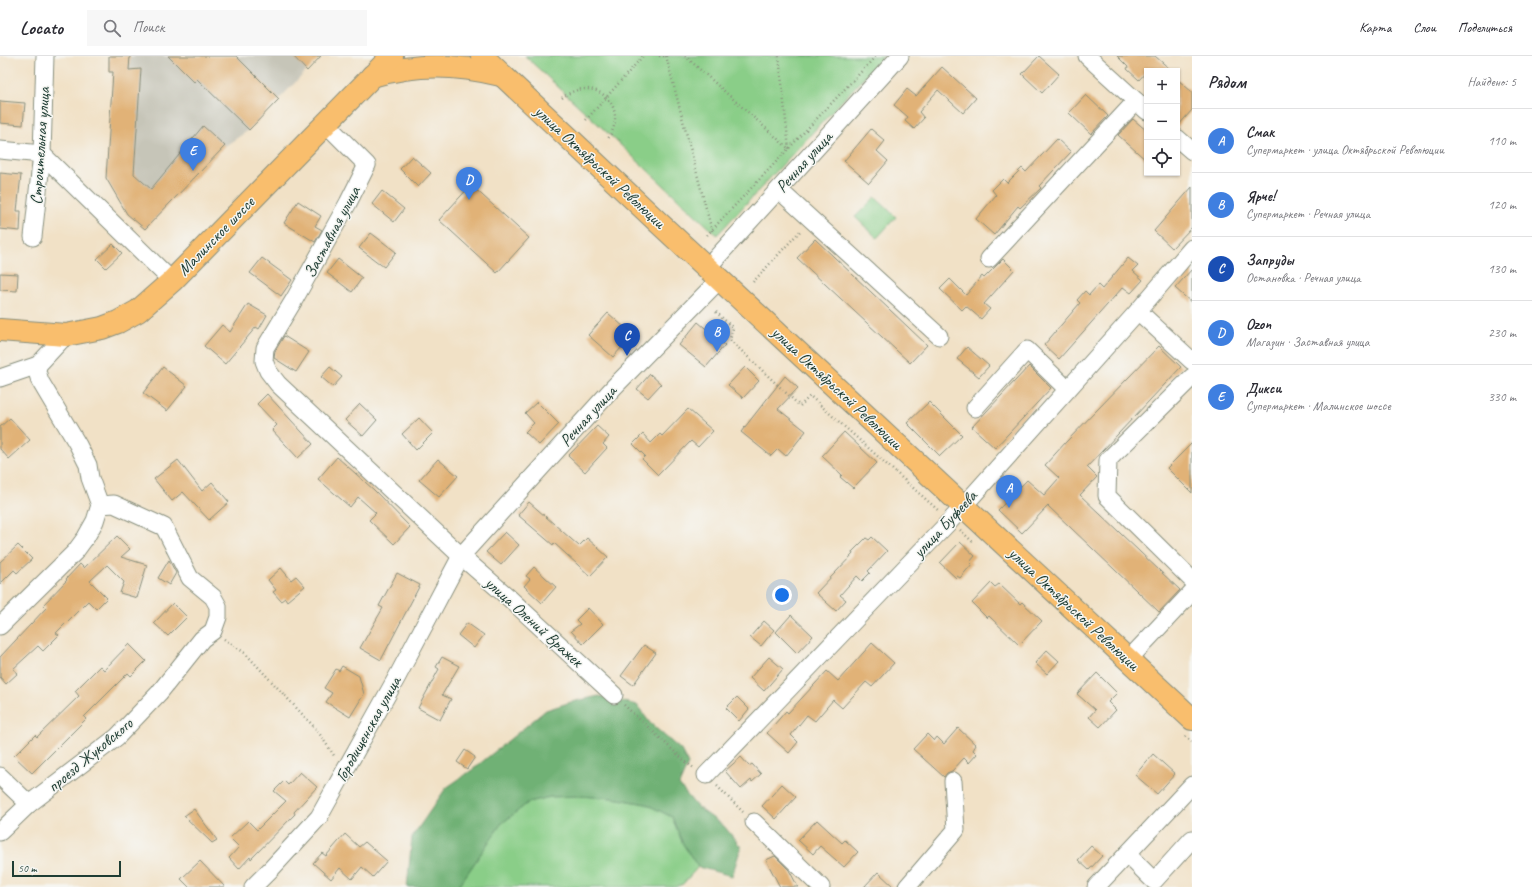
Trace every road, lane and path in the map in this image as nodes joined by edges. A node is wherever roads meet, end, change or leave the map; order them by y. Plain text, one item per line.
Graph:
1 (45, 56) edge
2 (392, 56) edge
3 (482, 56) edge
4 (643, 56) edge
5 (659, 56) edge
6 (667, 56) edge
7 (684, 56) edge
8 (779, 56) edge
9 (876, 56) edge
10 (900, 56) edge
11 (1087, 56) edge
12 (501, 75) junction
13 (371, 76) junction
14 (607, 97) junction
15 (562, 98) dead end
16 (1141, 106) edge
17 (586, 120) dead end
18 (326, 124) junction
19 (607, 140) dead end
20 (1179, 140) edge
21 (789, 149) junction
22 (0, 150) edge
23 (1192, 151) edge
24 (42, 154) junction
25 (779, 190) junction
26 (811, 219) junction
27 (712, 230) junction
28 (707, 235) dead end
29 (33, 237) dead end
30 (1192, 248) edge
31 (989, 259) dead end
32 (714, 273) junction
33 (172, 281) junction
34 (753, 282) dead end
35 (1138, 311) junction
36 (0, 330) edge
37 (66, 335) junction
38 (939, 336) dead end
39 (265, 348) joint
40 (1192, 361) edge
41 (38, 365) junction
42 (1192, 377) edge
43 (0, 378) edge
44 (1067, 389) junction
45 (975, 408) dead end
46 (100, 505) junction
47 (963, 506) junction
48 (461, 556) junction
49 (1192, 580) edge
50 (1192, 592) edge
51 (216, 624) junction
52 (0, 626) edge
53 (1128, 660) junction
54 (614, 695) joint
55 (1192, 719) edge
56 (345, 770) junction
57 (706, 775) junction
58 (0, 776) edge
59 (953, 781) dead end
60 (1192, 785) edge
61 (29, 804) junction
62 (754, 822) joint
63 (0, 832) edge
64 (1192, 839) edge
65 (1127, 854) junction
66 (1152, 884) edge
67 (253, 887) edge
68 (822, 887) edge
69 (907, 887) edge
70 (1096, 887) edge

1 - 24 street, Строительная улица
2 - 13 main road, Малинское шоссе
3 - 12 main road, улица Октябрьской Революции
4 - 14 path
5 - 6 path
6 - 27 path
7 - 21 path
8 - 21 path
9 - 21 path
10 - 25 street, Речная улица
11 - 16 street
12 - 13 main road
12 - 32 main road, улица Октябрьской Революции
13 - 18 main road, Малинское шоссе
14 - 15 path
14 - 17 path
14 - 19 path
16 - 31 street
18 - 33 main road, Малинское шоссе
18 - 39 street, Заставная улица
20 - 23 street
21 - 27 path
22 - 24 street
24 - 29 street, Строительная улица
24 - 33 street
25 - 26 street
25 - 32 street, Речная улица
26 - 34 path
26 - 38 street
27 - 28 path
30 - 35 street, улица Буфеева
32 - 47 main road, улица Октябрьской Революции
32 - 48 street, Речная улица
33 - 37 main road, Малинское шоссе
35 - 40 street
35 - 44 street, улица Буфеева
36 - 37 main road, Малинское шоссе
37 - 41 street
39 - 48 street, улица Олений Вражек
41 - 43 street
41 - 46 street
42 - 49 street
44 - 45 street
44 - 47 street, улица Буфеева
46 - 51 street
46 - 52 street
47 - 53 main road, улица Октябрьской Революции
47 - 57 street, улица Буфеева
48 - 54 street, улица Олений Вражек
48 - 56 street, Городищенская улица
50 - 53 street
51 - 56 path
51 - 61 street, проезд Жуковского
53 - 55 main road, улица Октябрьской Революции
54 - 57 path
56 - 67 street, Городищенская улица
57 - 62 path
58 - 61 street
59 - 69 street
60 - 65 street
61 - 63 street, проезд Жуковского
62 - 68 street
64 - 66 street
65 - 66 street
65 - 70 street

